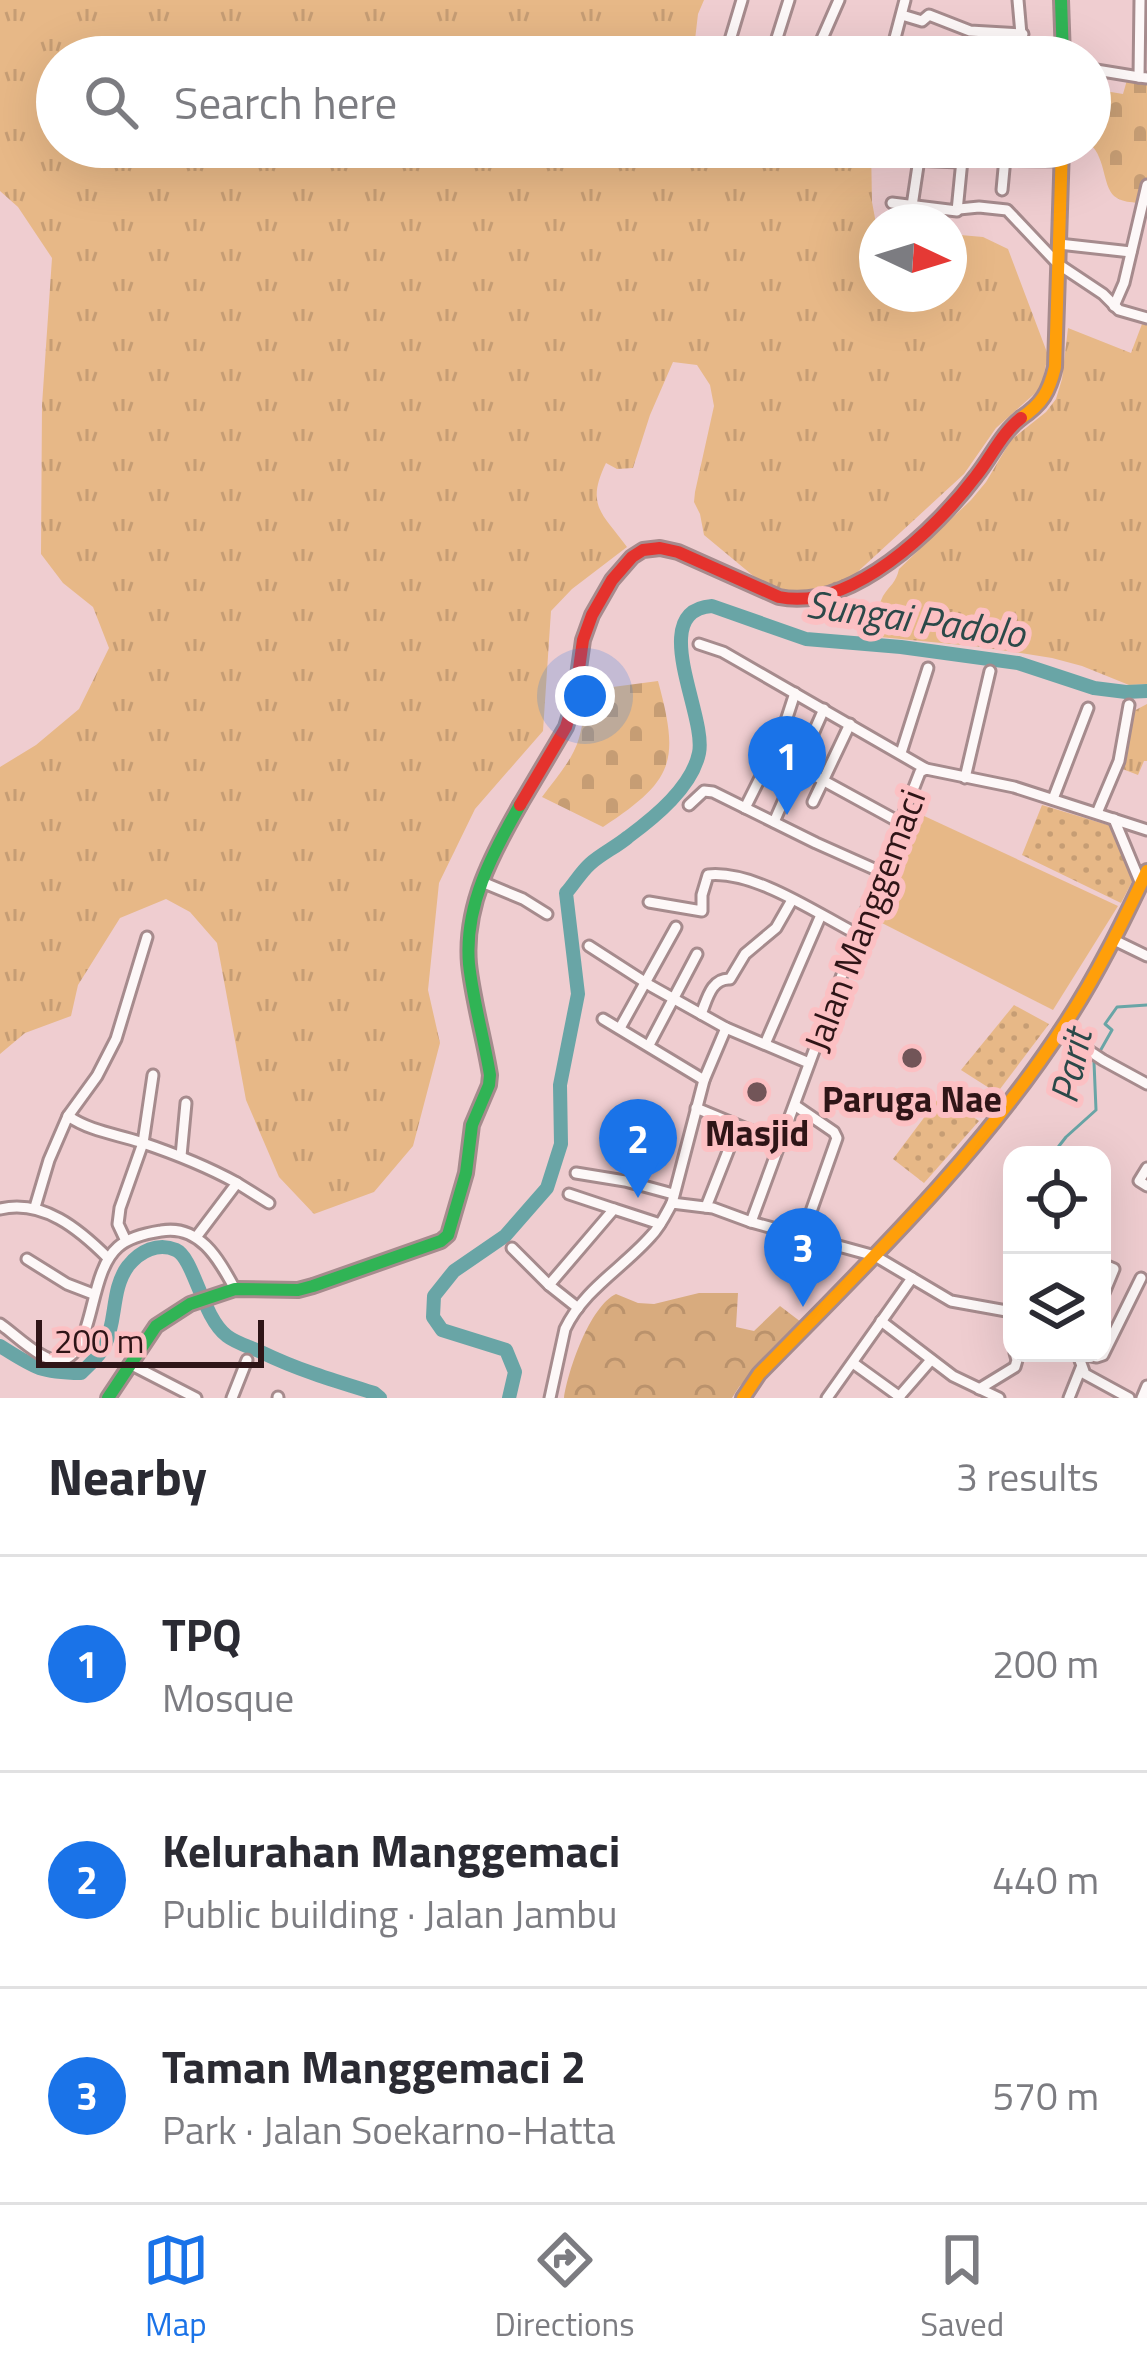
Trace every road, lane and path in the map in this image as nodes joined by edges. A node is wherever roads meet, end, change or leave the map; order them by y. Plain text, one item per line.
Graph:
1 (742, 0) edge
2 (839, 0) edge
3 (905, 0) edge
4 (1018, 0) edge
5 (1061, 0) edge
6 (1140, 0) edge
7 (785, 1) edge
8 (902, 15) junction
9 (1143, 16) edge
10 (1023, 34) joint
11 (731, 36) edge
12 (776, 36) edge
13 (823, 36) edge
14 (896, 36) edge
15 (1062, 36) edge
16 (1143, 51) edge
17 (1111, 72) edge
18 (1143, 77) edge
19 (918, 168) edge
20 (960, 168) edge
21 (1004, 168) edge
22 (1062, 168) edge
23 (1147, 185) edge
24 (1002, 190) dead end
25 (892, 203) dead end
26 (899, 204) edge
27 (912, 204) edge
28 (959, 204) edge
29 (967, 208) edge
30 (1059, 244) junction
31 (1131, 250) junction
32 (1147, 252) edge
33 (1058, 264) junction
34 (1114, 306) junction
35 (1147, 318) edge
36 (699, 644) dead end
37 (928, 668) dead end
38 (990, 671) dead end
39 (794, 693) junction
40 (1129, 705) dead end
41 (1088, 708) dead end
42 (824, 710) junction
43 (850, 724) junction
44 (901, 753) junction
45 (773, 754) junction
46 (799, 766) junction
47 (926, 769) junction
48 (965, 778) junction
49 (824, 779) junction
50 (1053, 799) junction
51 (813, 802) dead end
52 (689, 805) dead end
53 (745, 808) junction
54 (1097, 813) junction
55 (1114, 819) junction
56 (774, 822) junction
57 (901, 823) junction
58 (1147, 830) edge
59 (881, 872) junction
60 (1144, 878) edge
61 (482, 882) junction
62 (792, 900) junction
63 (649, 902) dead end
64 (547, 914) dead end
65 (820, 915) junction
66 (676, 927) dead end
67 (857, 934) junction
68 (147, 937) dead end
69 (1114, 940) junction
70 (589, 946) dead end
71 (697, 954) dead end
72 (1147, 956) edge
73 (647, 983) junction
74 (675, 999) junction
75 (701, 1014) junction
76 (603, 1019) dead end
77 (620, 1028) junction
78 (726, 1028) junction
79 (1059, 1031) junction
80 (765, 1044) junction
81 (649, 1045) junction
82 (809, 1063) junction
83 (153, 1075) dead end
84 (704, 1080) junction
85 (1147, 1084) edge
86 (186, 1103) dead end
87 (796, 1106) junction
88 (696, 1108) junction
89 (68, 1116) junction
90 (738, 1126) junction
91 (143, 1143) junction
92 (781, 1143) junction
93 (181, 1156) junction
94 (1147, 1168) edge
95 (576, 1174) dead end
96 (237, 1183) junction
97 (1147, 1186) edge
98 (569, 1194) dead end
99 (673, 1198) junction
100 (269, 1203) dead end
101 (35, 1207) junction
102 (706, 1207) junction
103 (0, 1209) edge
104 (614, 1209) junction
105 (751, 1222) junction
106 (660, 1224) junction
107 (197, 1236) junction
108 (802, 1238) junction
109 (126, 1241) junction
110 (512, 1248) dead end
111 (874, 1256) junction
112 (108, 1258) junction
113 (27, 1259) dead end
114 (912, 1278) junction
115 (1141, 1278) dead end
116 (549, 1286) junction
117 (230, 1291) junction
118 (93, 1294) junction
119 (578, 1308) junction
120 (1003, 1310) edge
121 (881, 1321) junction
122 (0, 1324) edge
123 (1111, 1339) edge
124 (247, 1360) dead end
125 (932, 1360) junction
126 (1016, 1362) edge
127 (1080, 1362) edge
128 (853, 1363) junction
129 (130, 1364) junction
130 (1081, 1367) junction
131 (1147, 1386) edge
132 (979, 1391) edge
133 (831, 1396) edge
134 (899, 1397) edge
135 (108, 1398) edge
136 (196, 1398) edge
137 (232, 1398) edge
138 (550, 1398) edge
139 (743, 1398) edge
140 (999, 1398) edge
141 (1069, 1398) edge
142 (1129, 1398) edge
143 (1142, 1398) edge

1 - 11 street
2 - 13 street
3 - 8 street
4 - 10 street
5 - 15 main road
6 - 9 street
7 - 12 street
8 - 10 street
8 - 14 street
9 - 16 street
16 - 18 street
17 - 18 street
19 - 27 street
20 - 28 street
21 - 24 street
22 - 30 main road
23 - 31 street
25 - 26 street
29 - 33 street
30 - 31 street
30 - 33 main road
31 - 32 street
31 - 34 street
33 - 34 street
33 - 61 main road
34 - 35 street
36 - 39 street
37 - 44 street
38 - 48 street
39 - 42 street
39 - 45 street
40 - 54 street
41 - 50 street
42 - 43 street
42 - 46 street
43 - 44 street
43 - 49 street
44 - 47 street
45 - 46 street
45 - 53 street
46 - 49 street
46 - 56 street
47 - 48 street, Jalan Manggemaci
47 - 57 street, Jalan Manggemaci
48 - 50 street, Jalan Manggemaci
49 - 51 street
49 - 57 street
50 - 54 street, Jalan Manggemaci
52 - 53 street
53 - 56 street
54 - 55 street, Jalan Manggemaci
55 - 58 street, Jalan Manggemaci
55 - 60 street
56 - 59 street
57 - 59 street, Jalan Manggemaci
59 - 67 street, Jalan Manggemaci
60 - 69 main road
61 - 64 street
61 - 117 main road
62 - 63 street
62 - 65 street
62 - 75 street
65 - 67 street
65 - 80 street
66 - 73 street
67 - 82 street, Jalan Manggemaci
68 - 89 street
69 - 72 street
69 - 79 main road
70 - 73 street
71 - 74 street
73 - 74 street
73 - 77 street
74 - 75 street
74 - 81 street
75 - 78 street
76 - 77 street
77 - 81 street
78 - 80 street
78 - 84 street
79 - 85 street
79 - 111 main road
80 - 82 street
81 - 84 street
82 - 87 street, Jalan Manggemaci
83 - 91 street
84 - 88 street
86 - 93 street
87 - 92 street, Jalan Manggemaci
87 - 108 street
88 - 90 street
88 - 99 street
89 - 91 street
89 - 101 street
90 - 92 street
90 - 102 street
91 - 93 street
91 - 109 street
92 - 105 street, Jalan Manggemaci
93 - 96 street
94 - 97 street
95 - 99 street
96 - 100 street
96 - 107 street
98 - 104 street
99 - 102 street
99 - 106 street
101 - 103 street
101 - 112 street
102 - 105 street
104 - 106 street
104 - 116 street
105 - 108 street
106 - 119 street
107 - 109 street
107 - 117 street
108 - 111 street
109 - 112 street
110 - 116 street
111 - 114 street
111 - 139 main road
112 - 118 street
113 - 118 street
114 - 120 street
114 - 121 street
115 - 123 street
116 - 119 street
117 - 129 main road
118 - 122 street
119 - 138 street
121 - 125 street
121 - 128 street
124 - 137 street
125 - 132 street
125 - 134 street
126 - 132 street
127 - 130 street
128 - 133 street
128 - 134 street
129 - 135 main road
129 - 136 street
130 - 141 street
130 - 142 street
131 - 143 street
132 - 140 street

